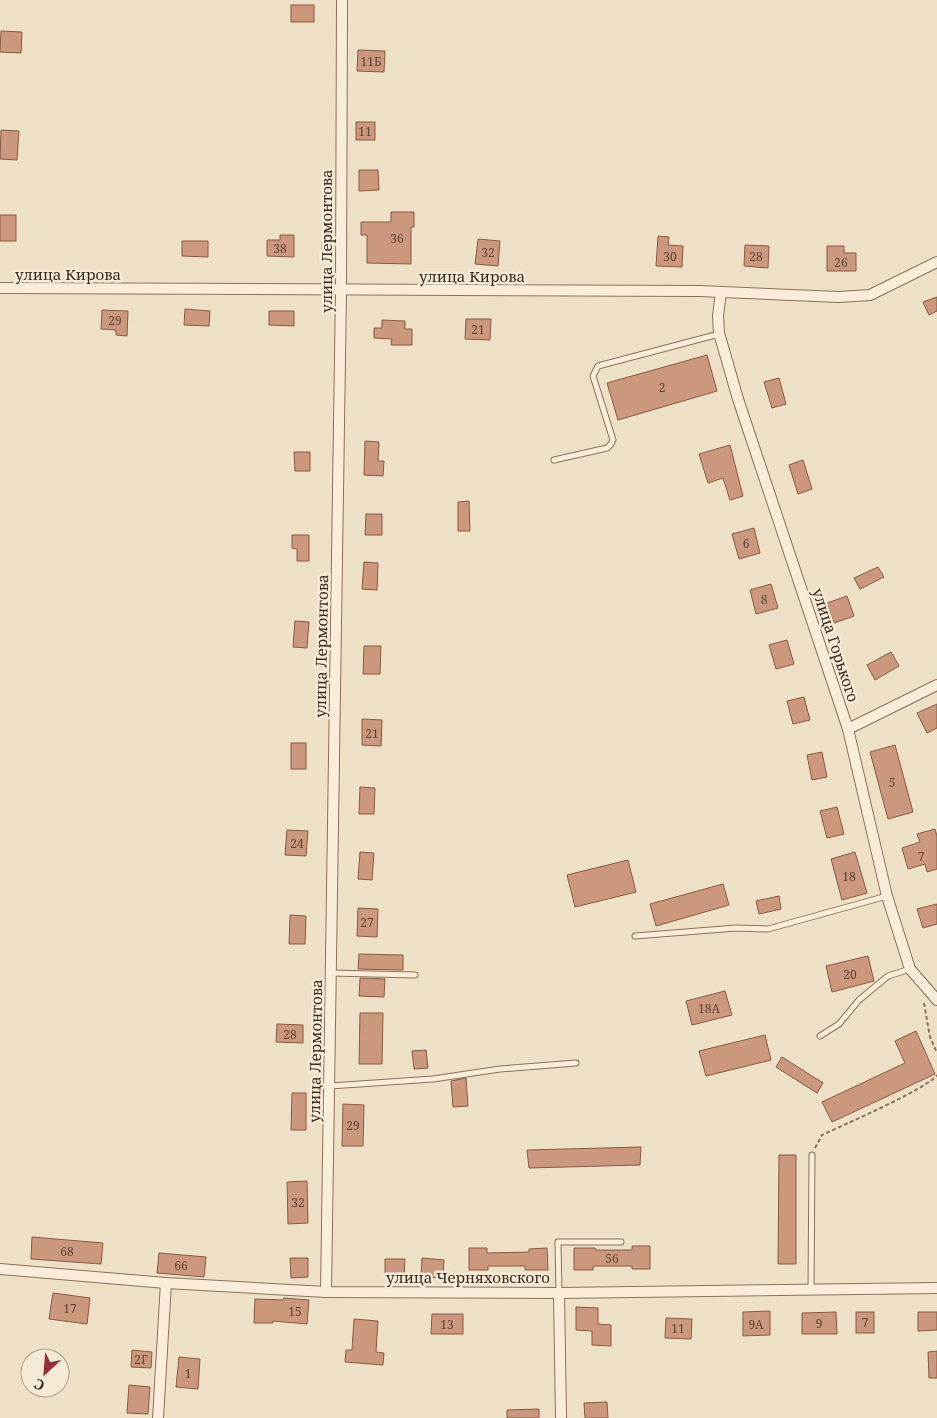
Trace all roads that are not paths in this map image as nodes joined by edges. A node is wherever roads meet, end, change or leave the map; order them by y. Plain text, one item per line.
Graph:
1 (342, 0) edge
2 (937, 262) edge
3 (0, 288) edge
4 (341, 291) junction
5 (720, 292) junction
6 (719, 334) junction
7 (554, 460) dead end
8 (937, 684) edge
9 (848, 729) junction
10 (887, 896) junction
11 (635, 936) dead end
12 (910, 969) junction
13 (331, 973) junction
14 (415, 975) dead end
15 (937, 1000) edge
16 (820, 1036) dead end
17 (576, 1063) dead end
18 (330, 1086) junction
19 (812, 1155) road end
20 (621, 1242) dead end
21 (0, 1269) edge
22 (166, 1283) junction
23 (937, 1288) edge
24 (811, 1289) junction
25 (326, 1292) junction
26 (559, 1292) junction
27 (158, 1418) edge
28 (561, 1418) edge

1 - 4 street, улица Лермонтова
2 - 5 street, улица Кирова
3 - 4 street, улица Кирова
4 - 5 street, улица Кирова
4 - 13 street, улица Лермонтова
5 - 6 street, улица Горького
6 - 7 lane
6 - 9 street, улица Горького
8 - 9 street
9 - 10 street, улица Горького
10 - 11 lane
10 - 12 street, улица Горького
12 - 15 street, улица Горького
12 - 16 lane
13 - 14 lane
13 - 18 street, улица Лермонтова
17 - 18 lane
18 - 25 street, улица Лермонтова
19 - 24 lane
20 - 26 lane
21 - 22 street, улица Черняховского
22 - 25 street, улица Черняховского
22 - 27 street
23 - 24 street, улица Черняховского
24 - 26 street, улица Черняховского
25 - 26 street, улица Черняховского
26 - 28 street

